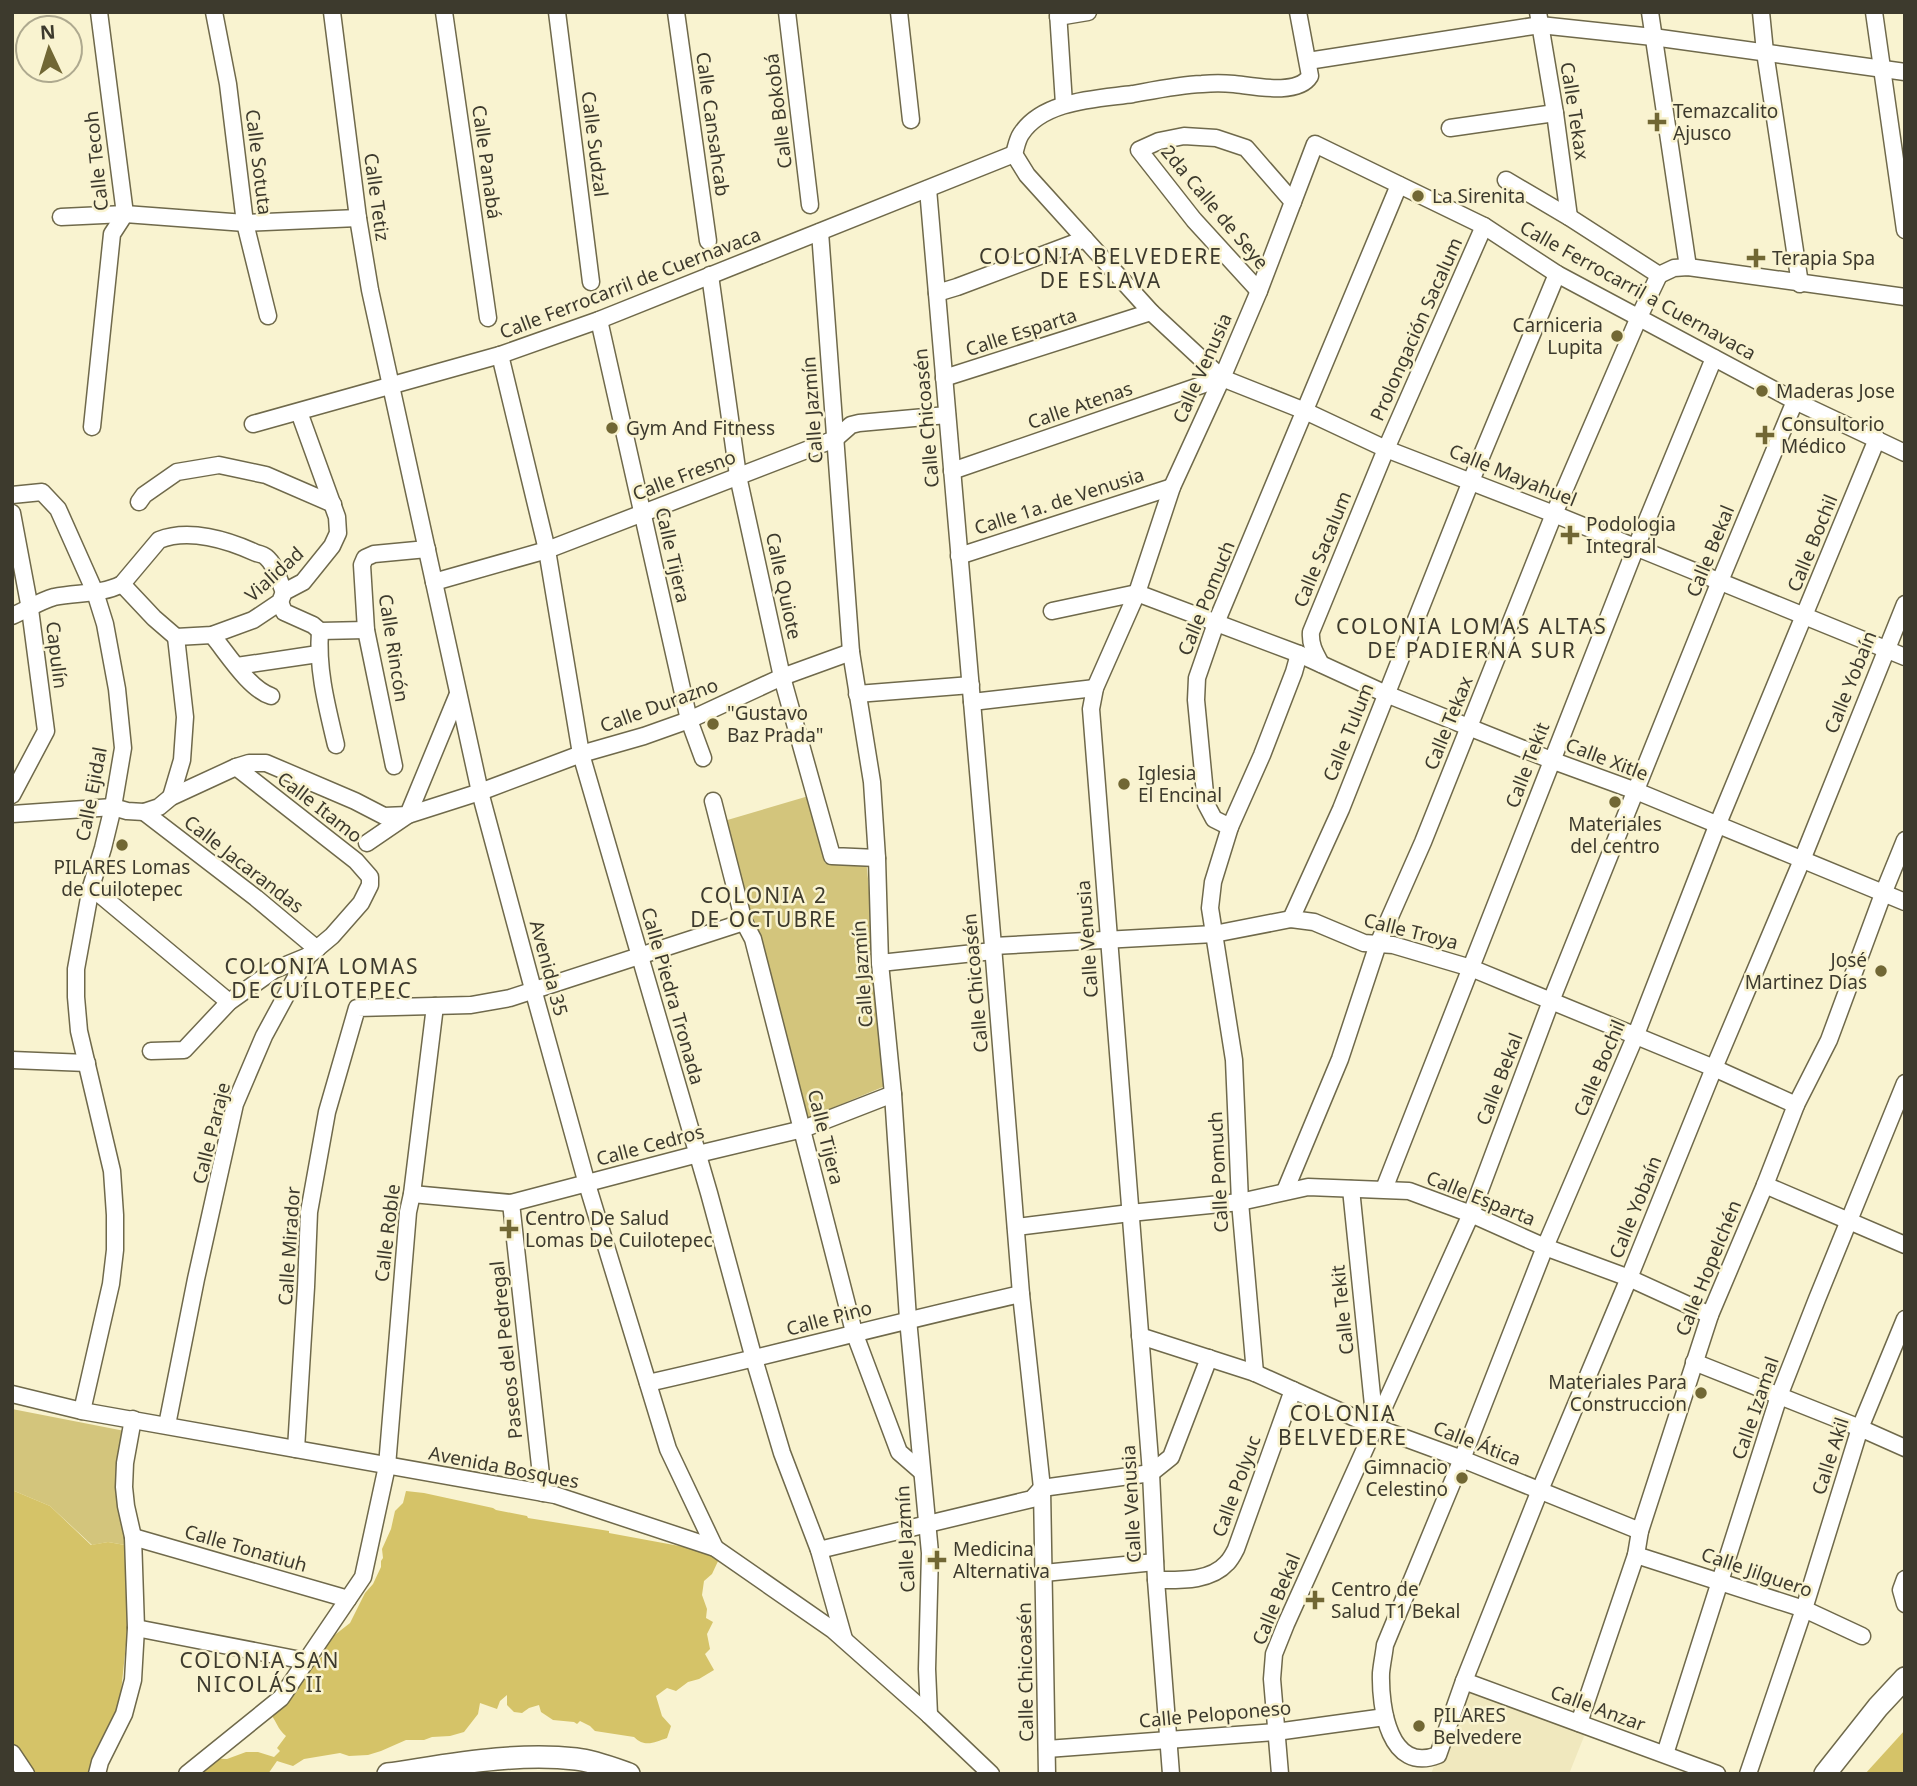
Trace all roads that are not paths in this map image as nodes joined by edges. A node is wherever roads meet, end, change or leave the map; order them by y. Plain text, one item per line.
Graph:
1 (99, 12) edge
2 (214, 12) edge
3 (332, 12) edge
4 (444, 12) edge
5 (557, 12) edge
6 (676, 12) edge
7 (787, 12) edge
8 (899, 12) edge
9 (1088, 12) edge
10 (1298, 12) edge
11 (1650, 12) edge
12 (1761, 12) edge
13 (1874, 12) edge
14 (1058, 15) edge
15 (1539, 18) edge
16 (1653, 37) junction
17 (1765, 52) junction
18 (1309, 69) junction
19 (1882, 69) junction
20 (1905, 72) edge
21 (1064, 104) junction
22 (1555, 113) junction
23 (911, 120) dead end
24 (1450, 128) dead end
25 (1315, 144) joint
26 (1014, 154) junction
27 (1506, 180) dead end
28 (1399, 185) junction
29 (928, 189) junction
30 (1293, 202) junction
31 (810, 205) dead end
32 (125, 214) junction
33 (61, 217) dead end
34 (1569, 217) junction
35 (358, 218) junction
36 (245, 223) junction
37 (1483, 226) junction
38 (1905, 230) edge
39 (820, 232) junction
40 (1085, 239) junction
41 (708, 241) dead end
42 (1688, 267) junction
43 (1557, 274) junction
44 (710, 275) junction
45 (1659, 275) junction
46 (591, 282) dead end
47 (1800, 284) junction
48 (1259, 291) junction
49 (937, 293) junction
50 (1905, 296) edge
51 (1152, 312) junction
52 (268, 316) dead end
53 (1639, 317) junction
54 (488, 318) dead end
55 (598, 320) junction
56 (500, 355) junction
57 (1714, 358) junction
58 (944, 378) junction
59 (1222, 378) junction
60 (391, 385) junction
61 (1795, 401) junction
62 (1305, 411) junction
63 (299, 412) junction
64 (947, 415) junction
65 (253, 424) dead end
66 (92, 427) dead end
67 (835, 439) junction
68 (1877, 439) junction
69 (1386, 449) junction
70 (1905, 453) edge
71 (952, 471) junction
72 (738, 476) junction
73 (1471, 481) junction
74 (1172, 487) junction
75 (12, 495) edge
76 (139, 502) dead end
77 (333, 504) junction
78 (12, 513) edge
79 (641, 513) junction
80 (1554, 514) junction
81 (1636, 547) junction
82 (427, 549) junction
83 (547, 550) junction
84 (959, 556) junction
85 (1720, 581) junction
86 (434, 582) junction
87 (122, 584) junction
88 (95, 592) junction
89 (1137, 593) junction
90 (282, 597) junction
91 (1905, 604) edge
92 (30, 609) junction
93 (1052, 611) dead end
94 (12, 616) edge
95 (1804, 617) junction
96 (1216, 623) junction
97 (320, 631) junction
98 (366, 631) junction
99 (212, 635) junction
100 (176, 637) junction
101 (1885, 649) junction
102 (851, 652) junction
103 (318, 654) junction
104 (1299, 654) junction
105 (1905, 657) edge
106 (1321, 664) junction
107 (237, 666) junction
108 (782, 677) junction
109 (1095, 688) junction
110 (972, 693) junction
111 (458, 694) junction
112 (857, 694) junction
113 (1386, 694) junction
114 (271, 696) dead end
115 (690, 720) junction
116 (1468, 727) junction
117 (336, 744) dead end
118 (581, 754) junction
119 (703, 758) dead end
120 (1551, 760) junction
121 (394, 766) dead end
122 (236, 767) junction
123 (480, 792) junction
124 (1636, 792) junction
125 (12, 795) edge
126 (172, 797) junction
127 (713, 801) dead end
128 (113, 807) junction
129 (144, 812) junction
130 (12, 814) edge
131 (408, 816) junction
132 (1717, 826) junction
133 (1230, 827) junction
134 (1905, 840) edge
135 (367, 843) dead end
136 (877, 858) junction
137 (1801, 860) junction
138 (370, 885) joint
139 (91, 887) junction
140 (1883, 894) junction
141 (1905, 902) edge
142 (1292, 919) junction
143 (744, 922) junction
144 (1214, 933) junction
145 (1108, 939) junction
146 (1378, 944) junction
147 (993, 949) junction
148 (312, 953) junction
149 (639, 956) junction
150 (880, 963) junction
151 (1471, 968) junction
152 (533, 989) junction
153 (1551, 1001) junction
154 (229, 1002) junction
155 (435, 1006) junction
156 (1635, 1037) junction
157 (151, 1051) dead end
158 (12, 1060) edge
159 (87, 1063) junction
160 (1714, 1068) junction
161 (1905, 1083) edge
162 (893, 1094) junction
163 (1796, 1105) junction
164 (803, 1129) junction
165 (698, 1154) junction
166 (587, 1184) junction
167 (1765, 1185) junction
168 (1350, 1189) junction
169 (1384, 1189) junction
170 (1285, 1191) junction
171 (412, 1194) junction
172 (1240, 1202) junction
173 (511, 1203) junction
174 (1130, 1213) junction
175 (1471, 1214) junction
176 (1849, 1221) junction
177 (1016, 1227) junction
178 (1905, 1245) edge
179 (1545, 1247) junction
180 (1629, 1278) junction
181 (1021, 1294) junction
182 (1710, 1315) junction
183 (908, 1319) junction
184 (1905, 1319) edge
185 (855, 1332) junction
186 (1140, 1336) junction
187 (1209, 1358) junction
188 (754, 1359) junction
189 (1694, 1362) junction
190 (1255, 1373) junction
191 (648, 1383) junction
192 (1293, 1390) junction
193 (12, 1394) edge
194 (1779, 1396) junction
195 (82, 1410) junction
196 (133, 1419) junction
197 (166, 1424) junction
198 (1375, 1427) junction
199 (1860, 1428) junction
200 (1905, 1448) edge
201 (296, 1449) junction
202 (1462, 1459) junction
203 (387, 1465) junction
204 (922, 1472) junction
205 (1151, 1473) junction
206 (1042, 1488) junction
207 (1540, 1490) junction
208 (543, 1493) junction
209 (927, 1525) junction
210 (1640, 1531) junction
211 (133, 1537) junction
212 (715, 1548) junction
213 (819, 1550) junction
214 (1636, 1555) junction
215 (1156, 1562) junction
216 (1044, 1573) junction
217 (1905, 1579) edge
218 (1157, 1580) junction
219 (1721, 1582) junction
220 (348, 1599) junction
221 (1905, 1604) edge
222 (1804, 1609) junction
223 (136, 1628) junction
224 (1862, 1636) dead end
225 (844, 1639) junction
226 (306, 1661) junction
227 (1905, 1678) edge
228 (1464, 1681) junction
229 (929, 1715) junction
230 (1385, 1717) junction
231 (1578, 1723) junction
232 (1276, 1732) junction
233 (1168, 1740) junction
234 (1047, 1748) junction
235 (12, 1753) edge
236 (1665, 1754) junction
237 (26, 1774) edge
238 (97, 1774) edge
239 (187, 1774) edge
240 (388, 1774) edge
241 (629, 1774) edge
242 (991, 1774) edge
243 (1047, 1774) edge
244 (1171, 1774) edge
245 (1280, 1774) edge
246 (1717, 1774) edge
247 (1748, 1774) edge
248 (1825, 1774) edge

1 - 32 street, Calle Tecoh
2 - 36 street, Calle Sotuta
3 - 35 street, Calle Tetiz
4 - 54 street, Calle Panabá
5 - 46 street, Calle Sudzal
6 - 41 street, Calle Cansahcab
7 - 31 street, Calle Bokobá
8 - 23 street
9 - 14 street
10 - 18 street
11 - 16 street
12 - 17 street
13 - 19 street
14 - 21 street
15 - 16 street
15 - 18 street
15 - 22 street, Calle Tekax
16 - 17 street
16 - 42 street
17 - 19 street
17 - 47 street
18 - 21 street
19 - 20 street
19 - 38 street
21 - 26 street
22 - 24 street
22 - 34 street, Calle Tekax
25 - 28 street, Calle Ferrocarril a Cuernavaca
25 - 30 street, Calle Venusia
26 - 29 street, Calle Ferrocarril de Cuernavaca
26 - 40 street
27 - 34 street
28 - 37 street, Calle Ferrocarril a Cuernavaca
28 - 62 street, Calle Pomuch
29 - 39 street, Calle Ferrocarril de Cuernavaca
29 - 49 street, Calle Chicoasén
30 - 48 street, Calle Venusia
30 - 48 street, 2da Calle de Seye
32 - 33 street
32 - 36 street
32 - 66 street, Calle Tecoh
34 - 45 street
35 - 36 street
35 - 60 street, Calle Tetiz
36 - 52 street, Calle Sotuta
37 - 43 street, Calle Ferrocarril a Cuernavaca
37 - 69 street, Prolongación Sacalum
39 - 44 street, Calle Ferrocarril de Cuernavaca
39 - 67 street, Calle Jazmín
40 - 49 street
40 - 51 street
42 - 45 street
42 - 47 street
43 - 53 street, Calle Ferrocarril a Cuernavaca
43 - 73 street, Calle Tulum
44 - 55 street, Calle Ferrocarril de Cuernavaca
44 - 72 street, Calle Quiote
45 - 53 street, Calle Tekax
47 - 50 street
48 - 59 street, Calle Venusia
49 - 58 street, Calle Chicoasén
51 - 58 street, Calle Esparta
51 - 59 street
53 - 57 street, Calle Ferrocarril a Cuernavaca
53 - 80 street, Calle Tekax
55 - 56 street, Calle Ferrocarril de Cuernavaca
55 - 79 street, Calle Tijera
56 - 60 street, Calle Ferrocarril de Cuernavaca
56 - 83 street, Calle Piedra Tronada
57 - 61 street, Calle Ferrocarril a Cuernavaca
57 - 81 street, Calle Tekit
58 - 64 street, Calle Chicoasén
59 - 62 street, Calle Mayahuel
59 - 71 street, Calle Atenas
59 - 74 street, Calle Venusia
60 - 63 street, Calle Ferrocarril de Cuernavaca
60 - 82 street, Avenida 35
61 - 68 street, Calle Ferrocarril a Cuernavaca
61 - 85 street, Calle Bekal
62 - 69 street, Calle Mayahuel
62 - 96 street, Calle Pomuch
63 - 65 street, Calle Ferrocarril de Cuernavaca
63 - 77 street, Vialidad
64 - 67 street, Calle Fresno
64 - 71 street, Calle Chicoasén
67 - 72 street, Calle Fresno
67 - 102 street, Calle Jazmín
68 - 70 street, Calle Ferrocarril a Cuernavaca
68 - 95 street, Calle Bochil
69 - 73 street, Calle Mayahuel
69 - 106 street, Calle Sacalum
71 - 84 street, Calle Chicoasén
72 - 79 street, Calle Fresno
72 - 108 street, Calle Quiote
73 - 80 street, Calle Mayahuel
73 - 113 street, Calle Tulum
74 - 84 street, Calle 1a. de Venusia
74 - 89 street, Calle Venusia
75 - 88 street, Calle Ejidal
76 - 77 street
77 - 90 street, Vialidad
78 - 92 street, Capulín
79 - 83 street, Calle Fresno
79 - 115 street, Calle Tijera
80 - 81 street, Calle Mayahuel
80 - 116 street, Calle Tekax
81 - 85 street, Calle Mayahuel
81 - 120 street, Calle Tekit
82 - 86 street, Avenida 35
82 - 98 street, Calle Rincón
83 - 86 street, Calle Fresno
83 - 118 street, Calle Piedra Tronada
84 - 110 street, Calle Chicoasén
85 - 95 street, Calle Mayahuel
85 - 124 street, Calle Bekal
86 - 111 street, Avenida 35
87 - 88 street
87 - 90 street
87 - 100 street
88 - 92 street
88 - 128 street, Calle Ejidal
89 - 93 street
89 - 96 street, Calle Xitle
89 - 109 street, Calle Venusia
90 - 97 street
90 - 99 street, Vialidad
91 - 101 street, Calle Yobaín
92 - 94 street
92 - 125 street, Capulín
95 - 101 street, Calle Mayahuel
95 - 132 street, Calle Bochil
96 - 104 street, Calle Xitle
96 - 133 street, Calle Pomuch
97 - 98 street
97 - 103 street
98 - 121 street, Calle Rincón
99 - 100 street, Vialidad
99 - 107 street
100 - 126 street
101 - 105 street, Calle Mayahuel
101 - 137 street, Calle Yobaín
102 - 108 street, Calle Durazno
102 - 112 street, Calle Jazmín
103 - 107 street
103 - 117 street
104 - 106 street, Calle Xitle
104 - 133 street
106 - 113 street, Calle Xitle
107 - 114 street
108 - 115 street, Calle Durazno
108 - 136 street, Calle Quiote
109 - 110 street
109 - 145 street, Calle Venusia
110 - 112 street
110 - 147 street, Calle Chicoasén
111 - 123 street, Avenida 35
111 - 131 street
112 - 136 street, Calle Jazmín
113 - 116 street, Calle Xitle
113 - 142 street, Calle Tulum
115 - 118 street, Calle Durazno
115 - 119 street, Calle Tijera
116 - 120 street, Calle Xitle
116 - 146 street, Calle Tekax
118 - 123 street, Calle Durazno
118 - 149 street, Calle Piedra Tronada
120 - 124 street, Calle Xitle
120 - 151 street, Calle Tekit
122 - 126 street
122 - 131 street
122 - 138 street, Calle Itamo
123 - 131 street, Calle Durazno
123 - 152 street, Avenida 35
124 - 132 street, Calle Xitle
124 - 153 street, Calle Bekal
126 - 129 street
127 - 143 street, Calle Tijera
128 - 129 street
128 - 130 street
128 - 139 street, Calle Ejidal
129 - 148 street, Calle Jacarandas
131 - 135 street
132 - 137 street, Calle Xitle
132 - 156 street, Calle Bochil
133 - 144 street, Calle Pomuch
134 - 140 street, Calle Hopelchén
136 - 150 street, Calle Jazmín
137 - 140 street, Calle Xitle
137 - 160 street, Calle Yobaín
138 - 148 street, Calle Paraje
139 - 154 street
139 - 159 street, Calle Ejidal
140 - 141 street, Calle Xitle
140 - 163 street, Calle Hopelchén
142 - 144 street, Calle Troya
142 - 146 street, Calle Troya
143 - 149 street
143 - 164 street, Calle Tijera
144 - 145 street, Calle Troya
144 - 172 street, Calle Pomuch
145 - 147 street, Calle Troya
145 - 174 street, Calle Venusia
146 - 151 street, Calle Troya
146 - 170 street, Calle Tekax
147 - 150 street, Calle Troya
147 - 177 street, Calle Chicoasén
148 - 154 street
148 - 197 street, Calle Paraje
149 - 152 street
149 - 165 street, Calle Piedra Tronada
150 - 162 street, Calle Jazmín
151 - 153 street, Calle Troya
151 - 169 street, Calle Tekit
152 - 155 street
152 - 166 street, Avenida 35
153 - 156 street, Calle Troya
153 - 175 street, Calle Bekal
154 - 157 street
155 - 171 street, Calle Roble
155 - 201 street, Calle Mirador
156 - 160 street, Calle Troya
156 - 179 street, Calle Bochil
158 - 159 street
159 - 195 street, Calle Ejidal
160 - 163 street, Calle Troya
160 - 180 street, Calle Yobaín
161 - 176 street, Calle Izamal
162 - 164 street, Calle Cedros
162 - 183 street, Calle Jazmín
163 - 167 street, Calle Hopelchén
164 - 165 street, Calle Cedros
164 - 185 street, Calle Tijera
165 - 166 street, Calle Cedros
165 - 188 street, Calle Piedra Tronada
166 - 173 street, Calle Cedros
166 - 191 street, Avenida 35
167 - 176 street
167 - 182 street, Calle Hopelchén
168 - 169 street, Calle Esparta
168 - 170 street, Calle Esparta
168 - 198 street, Calle Tekit
169 - 175 street, Calle Esparta
170 - 172 street, Calle Esparta
171 - 173 street, Calle Cedros
171 - 203 street, Calle Roble
172 - 174 street, Calle Esparta
172 - 190 street, Calle Pomuch
173 - 208 street, Paseos del Pedregal
174 - 177 street, Calle Esparta
174 - 186 street, Calle Venusia
175 - 179 street, Calle Esparta
175 - 198 street, Calle Bekal
176 - 178 street
176 - 194 street, Calle Izamal
177 - 181 street, Calle Chicoasén
179 - 180 street, Calle Esparta
179 - 202 street, Calle Bochil
180 - 182 street, Calle Esparta
180 - 207 street, Calle Yobaín
181 - 183 street, Calle Pino
181 - 206 street, Calle Chicoasén
182 - 189 street, Calle Hopelchén
183 - 185 street, Calle Pino
183 - 204 street, Calle Jazmín
184 - 199 street, Calle Akil
185 - 188 street, Calle Pino
185 - 204 street, Calle Tijera
186 - 187 street, Calle Ática
186 - 205 street, Calle Venusia
187 - 190 street, Calle Ática
187 - 205 street
188 - 191 street, Calle Pino
188 - 213 street, Calle Piedra Tronada
189 - 194 street
189 - 210 street, Calle Hopelchén
190 - 192 street, Calle Ática
191 - 212 street, Avenida 35
192 - 198 street, Calle Ática
192 - 218 street, Calle Polyuc
193 - 195 street, Avenida Bosques
194 - 199 street
194 - 219 street, Calle Izamal
195 - 196 street, Avenida Bosques
196 - 197 street, Avenida Bosques
196 - 211 street
197 - 201 street, Avenida Bosques
198 - 202 street, Calle Ática
198 - 232 street, Calle Bekal
199 - 200 street
199 - 222 street, Calle Akil
201 - 203 street, Avenida Bosques
202 - 207 street, Calle Ática
202 - 230 street, Calle Bochil
203 - 208 street, Avenida Bosques
203 - 220 street, Calle Roble
204 - 209 street, Calle Jazmín
205 - 206 street
205 - 215 street, Calle Venusia
206 - 209 street
206 - 216 street, Calle Chicoasén
207 - 210 street, Calle Ática
207 - 228 street, Calle Yobaín
208 - 212 street, Avenida Bosques
209 - 213 street
209 - 229 street, Calle Jazmín
210 - 214 street, Calle Hopelchén
211 - 220 street, Calle Tonatiuh
211 - 223 street
212 - 225 street, Avenida Bosques
213 - 225 street, Calle Piedra Tronada
214 - 219 street, Calle Jilguero
214 - 231 street, Calle Hopelchén
215 - 216 street
215 - 218 street, Calle Venusia
216 - 234 street, Calle Chicoasén
217 - 221 street
218 - 233 street, Calle Venusia
219 - 222 street, Calle Jilguero
219 - 236 street, Calle Izamal
220 - 226 street, Calle Roble
222 - 224 street, Calle Jilguero
222 - 247 street, Calle Akil
223 - 226 street
223 - 238 street
225 - 229 street, Avenida Bosques
226 - 239 street, Calle Roble
227 - 248 main road
228 - 230 street, Calle Yobaín
228 - 231 street, Calle Anzar
229 - 242 street, Avenida Bosques
230 - 232 street, Calle Peloponeso
231 - 236 street, Calle Anzar
232 - 233 street, Calle Peloponeso
232 - 245 street, Calle Bekal
233 - 234 street, Calle Peloponeso
233 - 244 street, Calle Venusia
234 - 243 street, Calle Chicoasén
235 - 237 street
236 - 246 street, Calle Anzar
240 - 241 main road

